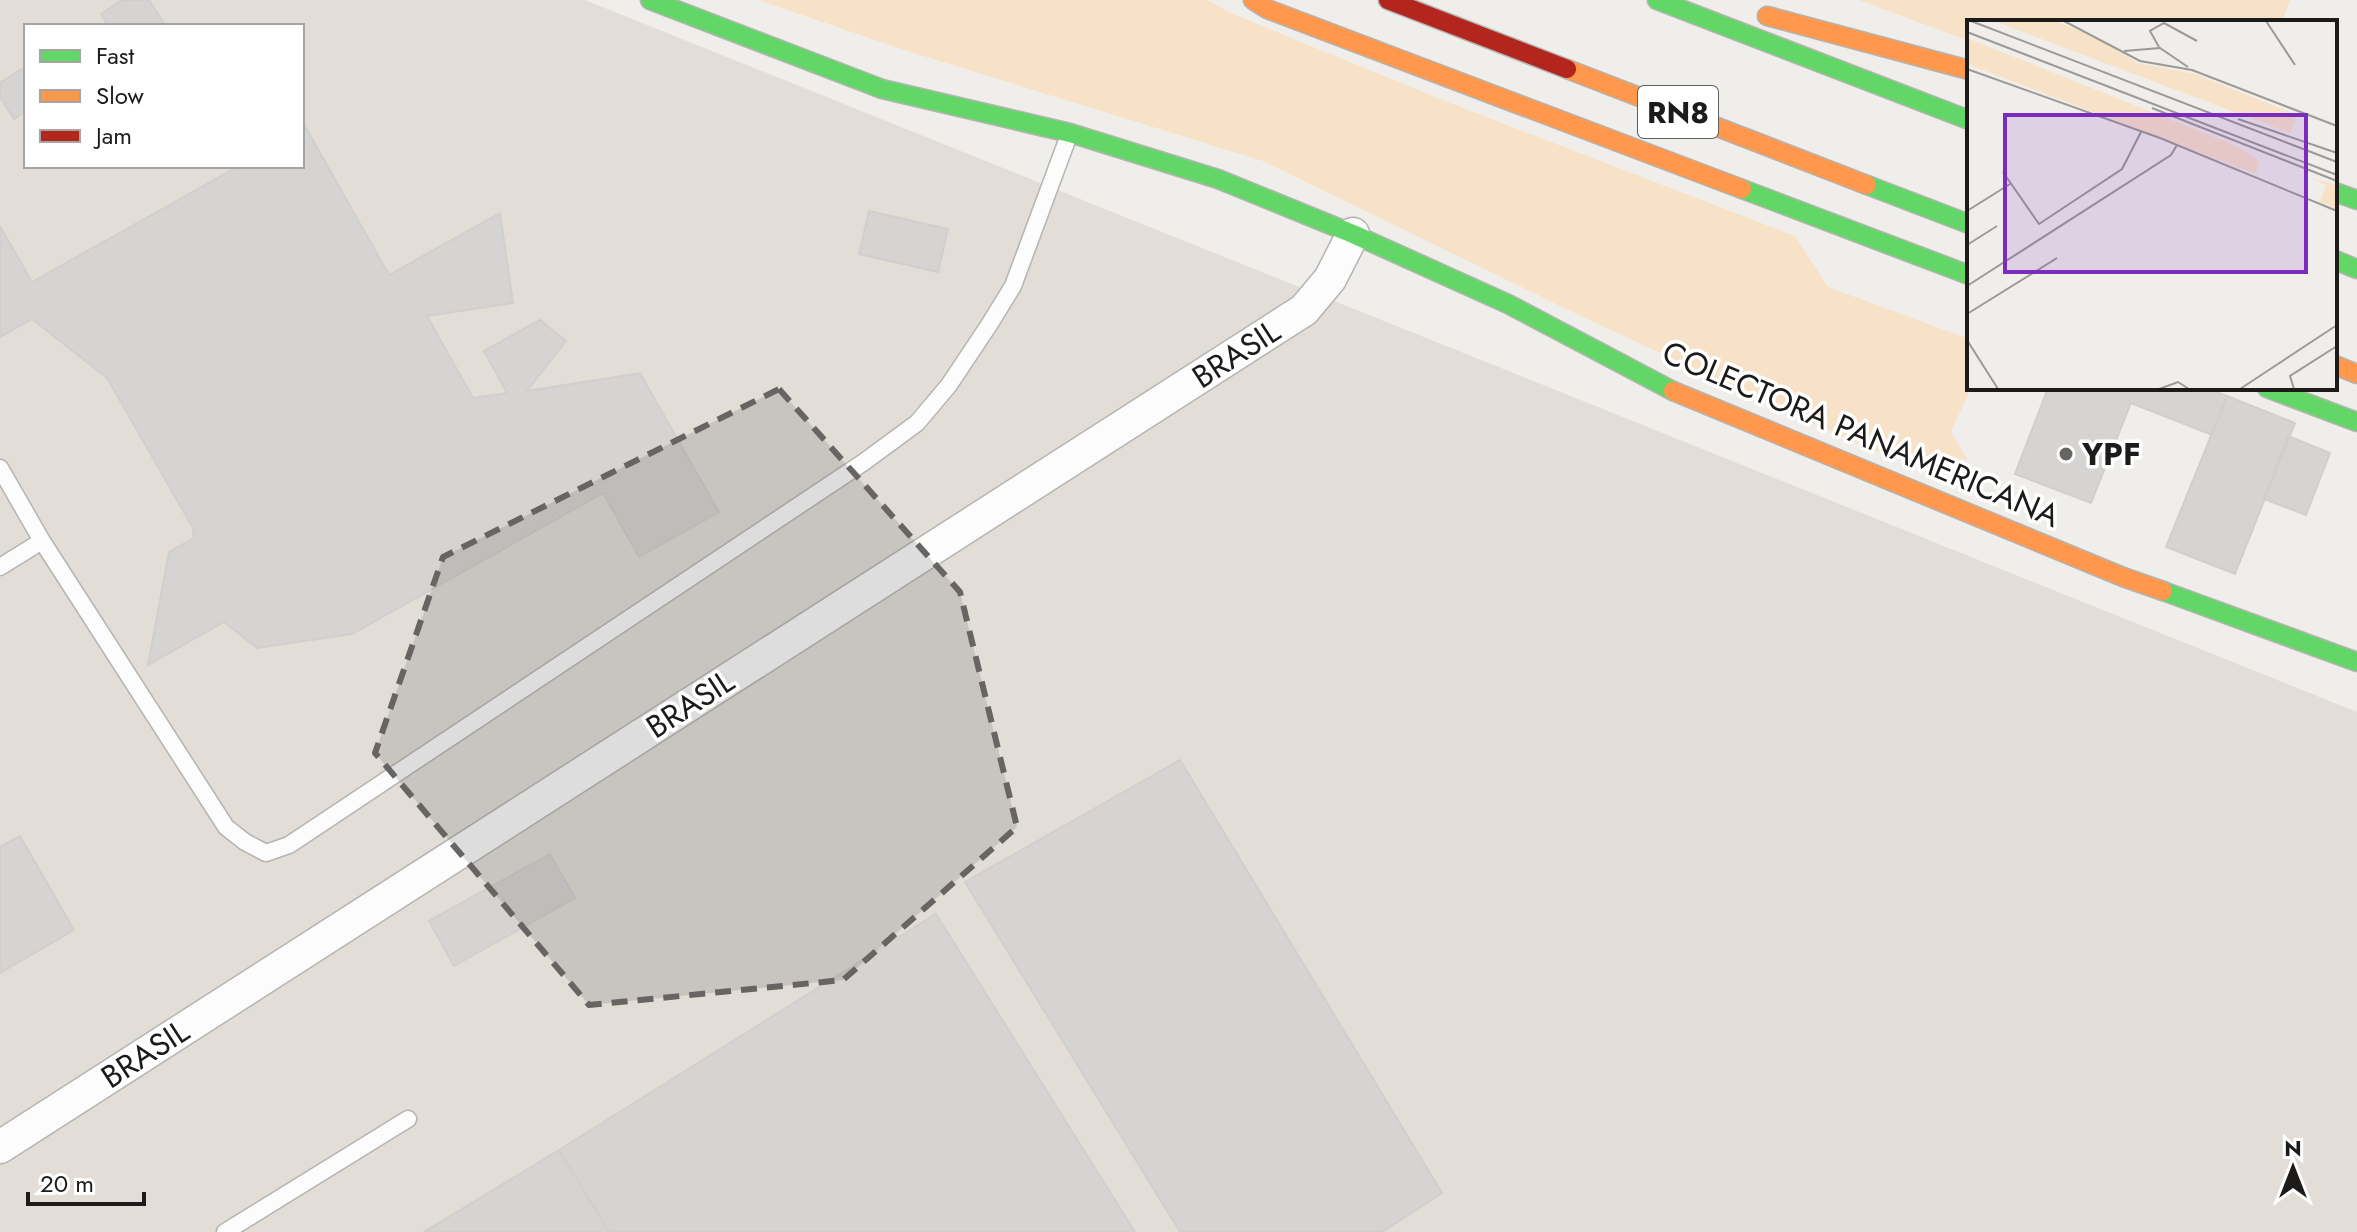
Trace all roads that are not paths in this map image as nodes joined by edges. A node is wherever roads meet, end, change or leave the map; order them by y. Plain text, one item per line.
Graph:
1 (650, 0) edge
2 (1253, 0) edge
3 (1388, 0) edge
4 (1657, 0) edge
5 (1754, 12) dead end
6 (1967, 69) edge
7 (1967, 119) edge
8 (1070, 133) junction
9 (2337, 193) edge
10 (2357, 200) edge
11 (1967, 223) edge
12 (1353, 234) junction
13 (2337, 261) edge
14 (2357, 269) edge
15 (1967, 274) edge
16 (2337, 366) edge
17 (2357, 374) edge
18 (2272, 390) edge
19 (2357, 422) edge
20 (0, 468) edge
21 (42, 541) junction
22 (0, 567) edge
23 (2357, 662) edge
24 (408, 1119) dead end
25 (0, 1147) edge
26 (225, 1232) edge

1 - 8 main road, COLECTORA PANAMERICANA
2 - 15 main road
3 - 11 main road, RN8
4 - 7 main road
5 - 6 main road
8 - 12 main road, COLECTORA PANAMERICANA
8 - 21 lane
9 - 10 main road
12 - 23 main road, COLECTORA PANAMERICANA
12 - 25 street, BRASIL
13 - 14 main road
16 - 17 main road
18 - 19 main road
20 - 21 lane
21 - 22 lane
24 - 26 lane

